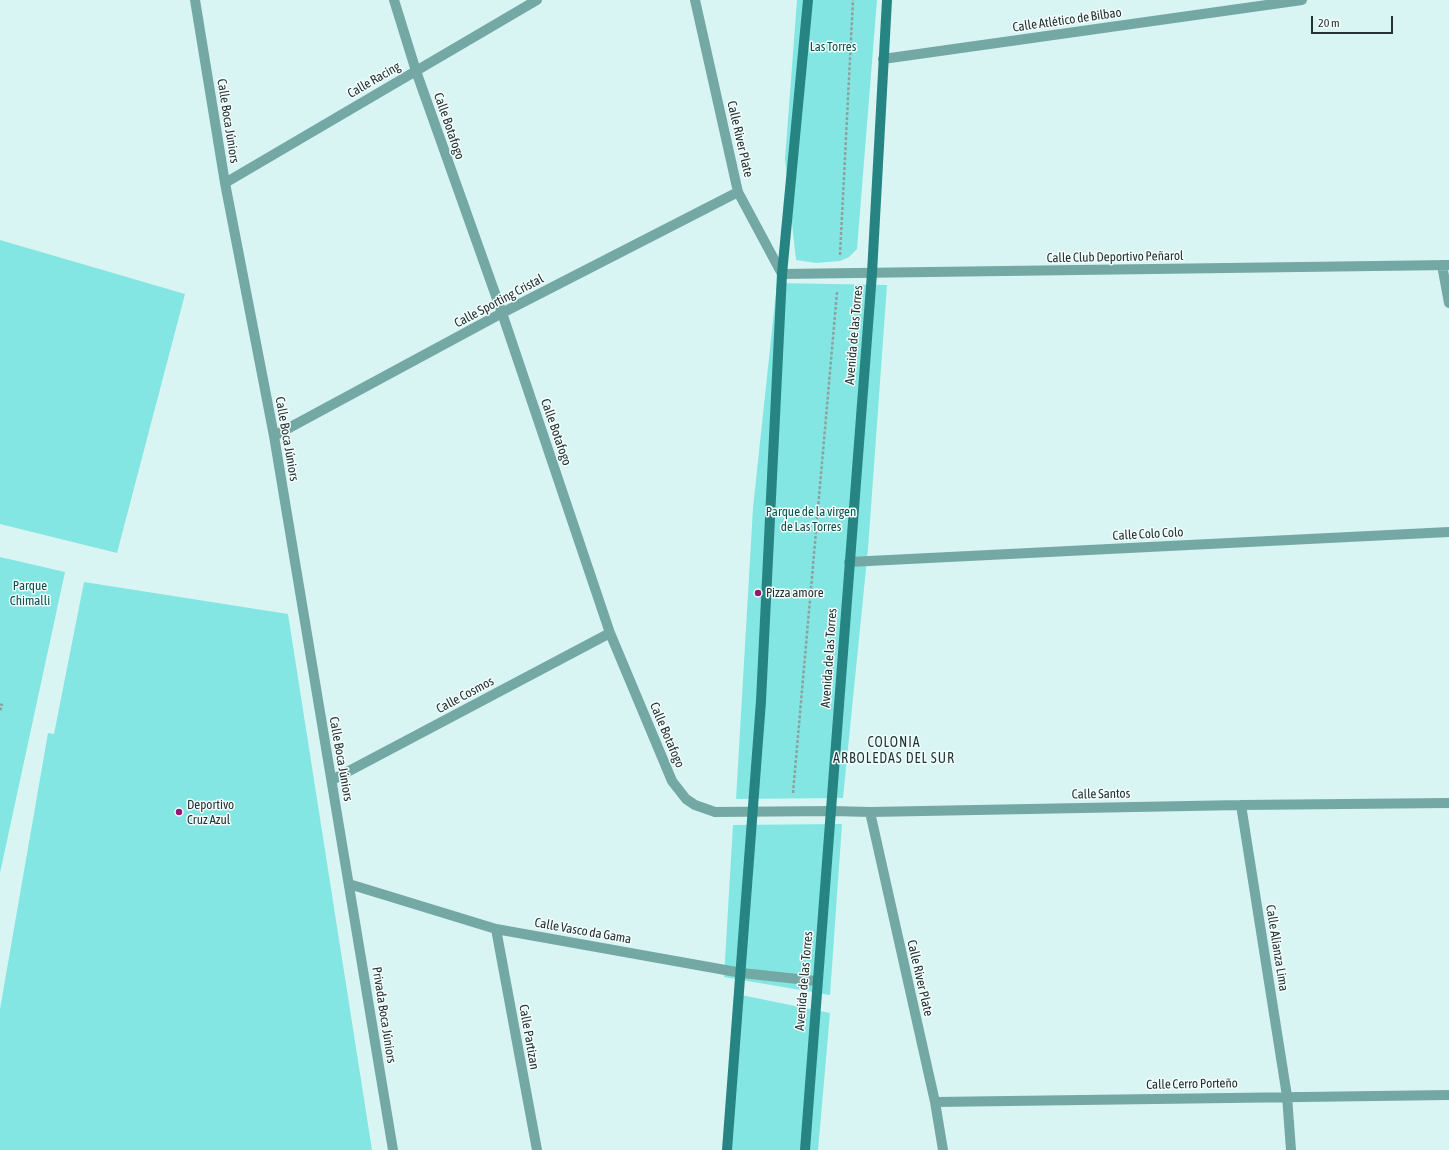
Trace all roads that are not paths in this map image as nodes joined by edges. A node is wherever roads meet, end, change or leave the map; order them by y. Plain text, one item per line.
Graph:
1 (195, 0) edge
2 (394, 0) edge
3 (537, 0) edge
4 (695, 0) edge
5 (808, 0) edge
6 (887, 0) edge
7 (1302, 0) edge
8 (883, 59) junction
9 (416, 71) junction
10 (225, 183) junction
11 (738, 192) junction
12 (1446, 265) edge
13 (872, 273) junction
14 (782, 274) junction
15 (1449, 303) edge
16 (502, 314) junction
17 (274, 436) junction
18 (1449, 532) edge
19 (849, 562) junction
20 (610, 634) junction
21 (332, 780) junction
22 (1449, 804) edge
23 (1241, 805) junction
24 (832, 811) junction
25 (753, 812) junction
26 (870, 812) junction
27 (349, 884) junction
28 (496, 929) junction
29 (742, 974) junction
30 (816, 981) junction
31 (1449, 1095) edge
32 (1287, 1096) junction
33 (935, 1102) junction
34 (393, 1150) edge
35 (537, 1150) edge
36 (727, 1150) edge
37 (805, 1150) edge
38 (944, 1150) edge
39 (1291, 1150) edge

1 - 10 street, Calle Boca Júniors
2 - 9 street, Calle Botafogo
3 - 9 street, Calle Racing
4 - 11 street, Calle River Plate
5 - 14 street
6 - 8 street, Avenida de las Torres
7 - 8 street, Calle Atlético de Bilbao
8 - 13 street, Avenida de las Torres
9 - 10 street, Calle Racing
9 - 16 street, Calle Botafogo
10 - 17 street, Calle Boca Júniors
11 - 14 street, Calle River Plate
11 - 16 street, Calle Sporting Cristal
12 - 13 street, Calle Club Deportivo Peñarol
12 - 15 street
13 - 14 street, Calle Club Deportivo Peñarol
13 - 19 street, Avenida de las Torres
14 - 25 street
16 - 17 street, Calle Sporting Cristal
16 - 20 street, Calle Botafogo
17 - 21 street, Calle Boca Júniors
18 - 19 street, Calle Colo Colo
19 - 24 street, Avenida de las Torres
20 - 21 street, Calle Cosmos
20 - 25 street, Calle Botafogo
21 - 27 street, Calle Boca Júniors
22 - 23 street, Calle Santos
23 - 26 street, Calle Santos
23 - 32 street, Calle Alianza Lima
24 - 25 street, Calle Santos
24 - 26 street, Calle Santos
24 - 30 street, Avenida de las Torres
25 - 29 street
26 - 33 street, Calle River Plate
27 - 28 street, Calle Vasco da Gama
27 - 34 street, Privada Boca Júniors
28 - 29 street, Calle Vasco da Gama
28 - 35 street, Calle Partizan
29 - 30 street, Calle Vasco da Gama
29 - 36 street
30 - 37 street, Avenida de las Torres
31 - 32 street, Calle Cerro Porteño
32 - 33 street, Calle Cerro Porteño
32 - 39 street, Calle Alianza Lima
33 - 38 street, Calle River Plate

